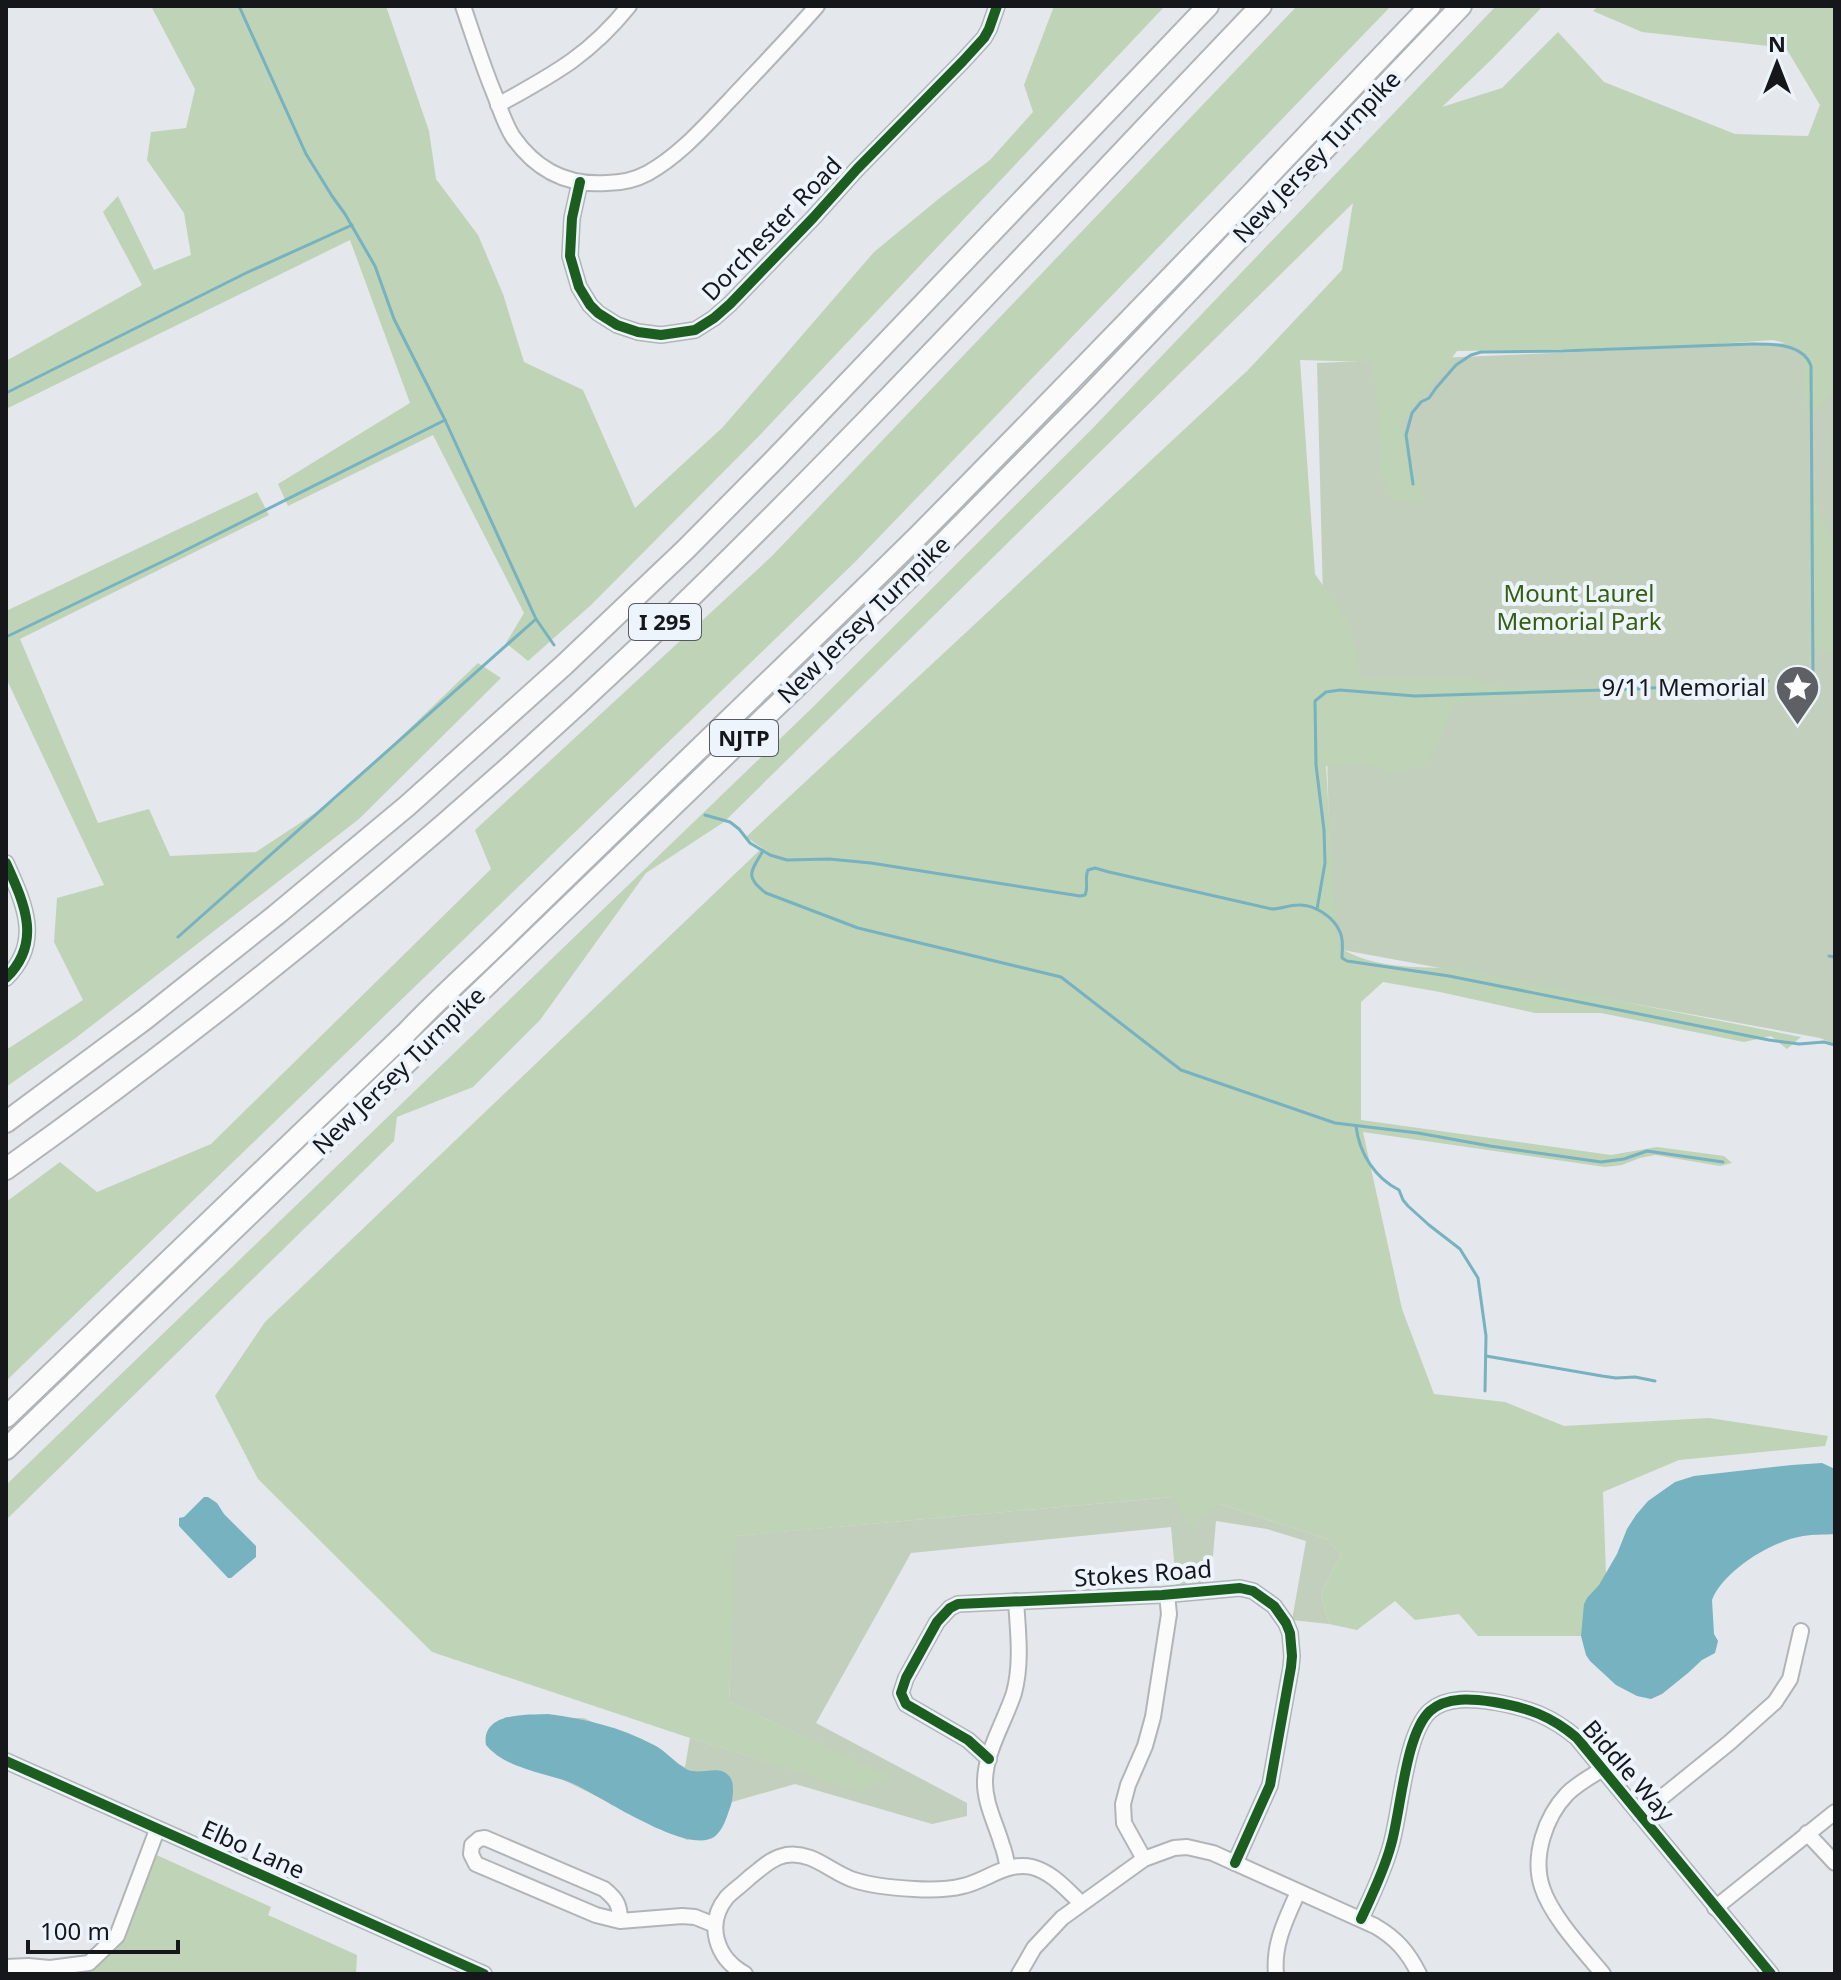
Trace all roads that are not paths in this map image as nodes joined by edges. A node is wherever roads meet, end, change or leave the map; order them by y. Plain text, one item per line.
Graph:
1 (463, 6) edge
2 (629, 6) edge
3 (817, 6) edge
4 (997, 6) edge
5 (1208, 6) edge
6 (1261, 6) edge
7 (1430, 6) edge
8 (1461, 6) edge
9 (498, 105) junction
10 (580, 182) junction
11 (6, 863) edge
12 (6, 978) edge
13 (6, 1122) edge
14 (6, 1169) edge
15 (6, 1417) edge
16 (6, 1449) edge
17 (1167, 1595) junction
18 (1016, 1601) junction
19 (1801, 1631) dead end
20 (989, 1759) junction
21 (6, 1761) edge
22 (1603, 1769) junction
23 (1835, 1812) edge
24 (1640, 1815) junction
25 (157, 1830) junction
26 (1807, 1833) junction
27 (1144, 1859) junction
28 (1235, 1863) junction
29 (1835, 1863) edge
30 (1008, 1868) junction
31 (1298, 1892) junction
32 (1081, 1903) junction
33 (1715, 1908) junction
34 (1361, 1919) junction
35 (620, 1921) junction
36 (715, 1925) junction
37 (6, 1967) edge
38 (484, 1974) edge
39 (745, 1974) edge
40 (1019, 1974) edge
41 (1276, 1974) edge
42 (1419, 1974) edge
43 (1603, 1974) edge
44 (1771, 1974) edge

1 - 9 street
2 - 9 street
3 - 10 street
4 - 10 street, Dorchester Road
5 - 13 highway, I 295
6 - 14 highway, I 295
7 - 15 highway, New Jersey Turnpike / NJTP
8 - 16 highway, New Jersey Turnpike / NJTP
9 - 10 street
11 - 12 street
17 - 18 street, Stokes Road
17 - 27 street
17 - 28 street, Stokes Road
18 - 20 street
18 - 20 street, Stokes Road
19 - 24 street
20 - 30 street
21 - 25 street, Elbo Lane
22 - 24 street, Biddle Way
22 - 34 street, Biddle Way
22 - 43 street
23 - 26 street
24 - 33 street, Biddle Way
25 - 37 street
25 - 38 street, Elbo Lane
26 - 29 street
26 - 33 street
27 - 28 street
27 - 32 street
28 - 31 street
30 - 32 street
30 - 36 street
31 - 34 street
31 - 41 street
32 - 40 street
33 - 44 street, Biddle Way
34 - 42 street
35 - 35 street
35 - 36 street
36 - 39 street

